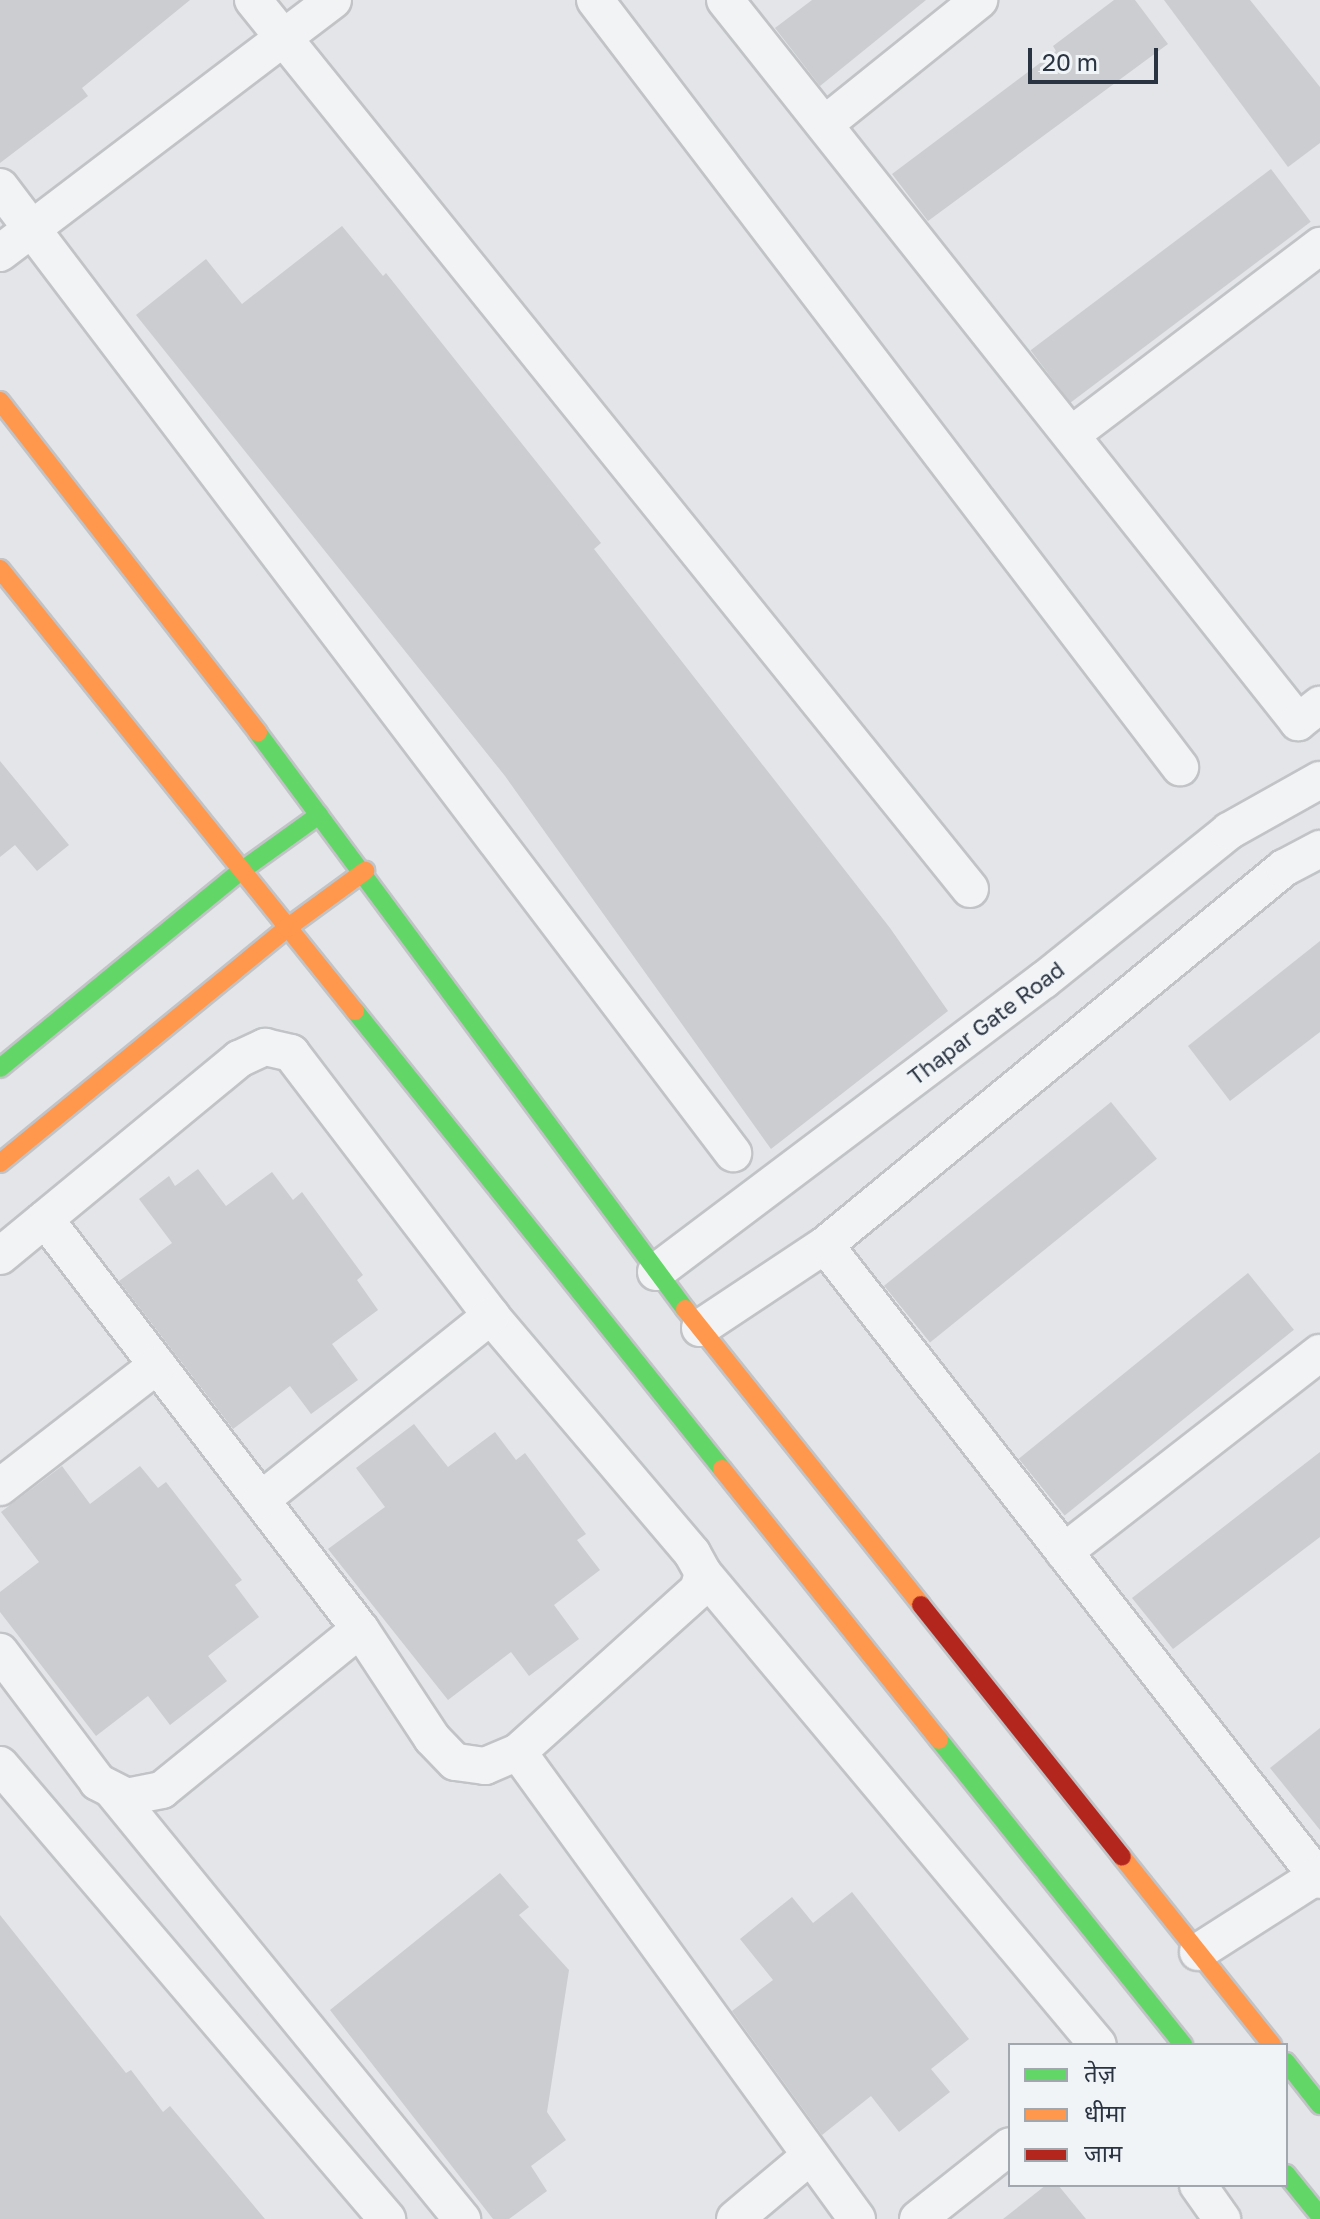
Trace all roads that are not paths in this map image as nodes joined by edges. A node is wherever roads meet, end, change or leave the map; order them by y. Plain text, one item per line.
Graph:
1 (253, 0) edge
2 (333, 0) edge
3 (595, 0) edge
4 (725, 0) edge
5 (979, 0) edge
6 (285, 38) junction
7 (825, 124) junction
8 (0, 187) edge
9 (34, 230) junction
10 (1320, 246) edge
11 (0, 253) edge
12 (0, 401) edge
13 (1071, 435) junction
14 (0, 569) edge
15 (1320, 705) edge
16 (1180, 767) dead end
17 (1320, 780) edge
18 (319, 815) junction
19 (1320, 849) edge
20 (241, 871) junction
21 (365, 871) junction
22 (970, 889) dead end
23 (287, 928) junction
24 (0, 1068) edge
25 (733, 1153) dead end
26 (0, 1163) edge
27 (45, 1219) junction
28 (825, 1245) junction
29 (0, 1256) edge
30 (656, 1272) junction
31 (491, 1316) junction
32 (700, 1328) junction
33 (1320, 1353) edge
34 (157, 1365) junction
35 (0, 1487) edge
36 (261, 1500) junction
37 (1064, 1552) junction
38 (703, 1573) junction
39 (360, 1629) junction
40 (0, 1652) edge
41 (518, 1752) junction
42 (0, 1765) edge
43 (112, 1790) junction
44 (1319, 1877) edge
45 (1198, 1952) junction
46 (1096, 2043) edge
47 (1181, 2043) edge
48 (1270, 2043) edge
49 (1288, 2065) edge
50 (1320, 2105) edge
51 (1008, 2148) edge
52 (810, 2156) junction
53 (1288, 2176) edge
54 (1199, 2187) edge
55 (1320, 2216) edge
56 (387, 2219) edge
57 (462, 2219) edge
58 (735, 2219) edge
59 (857, 2219) edge
60 (918, 2219) edge
61 (1222, 2219) edge

1 - 6 street
2 - 6 street
3 - 16 street
4 - 7 street
5 - 7 street
6 - 9 street
6 - 22 street
7 - 13 street
8 - 9 street
9 - 11 street
9 - 25 street
10 - 13 street
12 - 18 street
13 - 15 street
14 - 20 street
17 - 30 street, Thapar Gate Road
18 - 20 street
18 - 21 street
19 - 28 street
20 - 23 street
20 - 24 street
21 - 23 street
21 - 30 street
23 - 26 street
23 - 47 street
27 - 29 street
27 - 31 street
27 - 34 street
28 - 32 street
28 - 37 street
30 - 32 street
31 - 36 street
31 - 38 street
32 - 45 street
33 - 37 street
34 - 35 street
34 - 36 street
36 - 39 street
37 - 44 street
38 - 41 street
38 - 46 street
39 - 41 street
39 - 43 street
40 - 43 street
41 - 52 street
42 - 56 street
43 - 57 street
44 - 45 street
45 - 48 street
49 - 50 street
51 - 60 street
52 - 58 street
52 - 59 street
53 - 55 street
54 - 61 street

